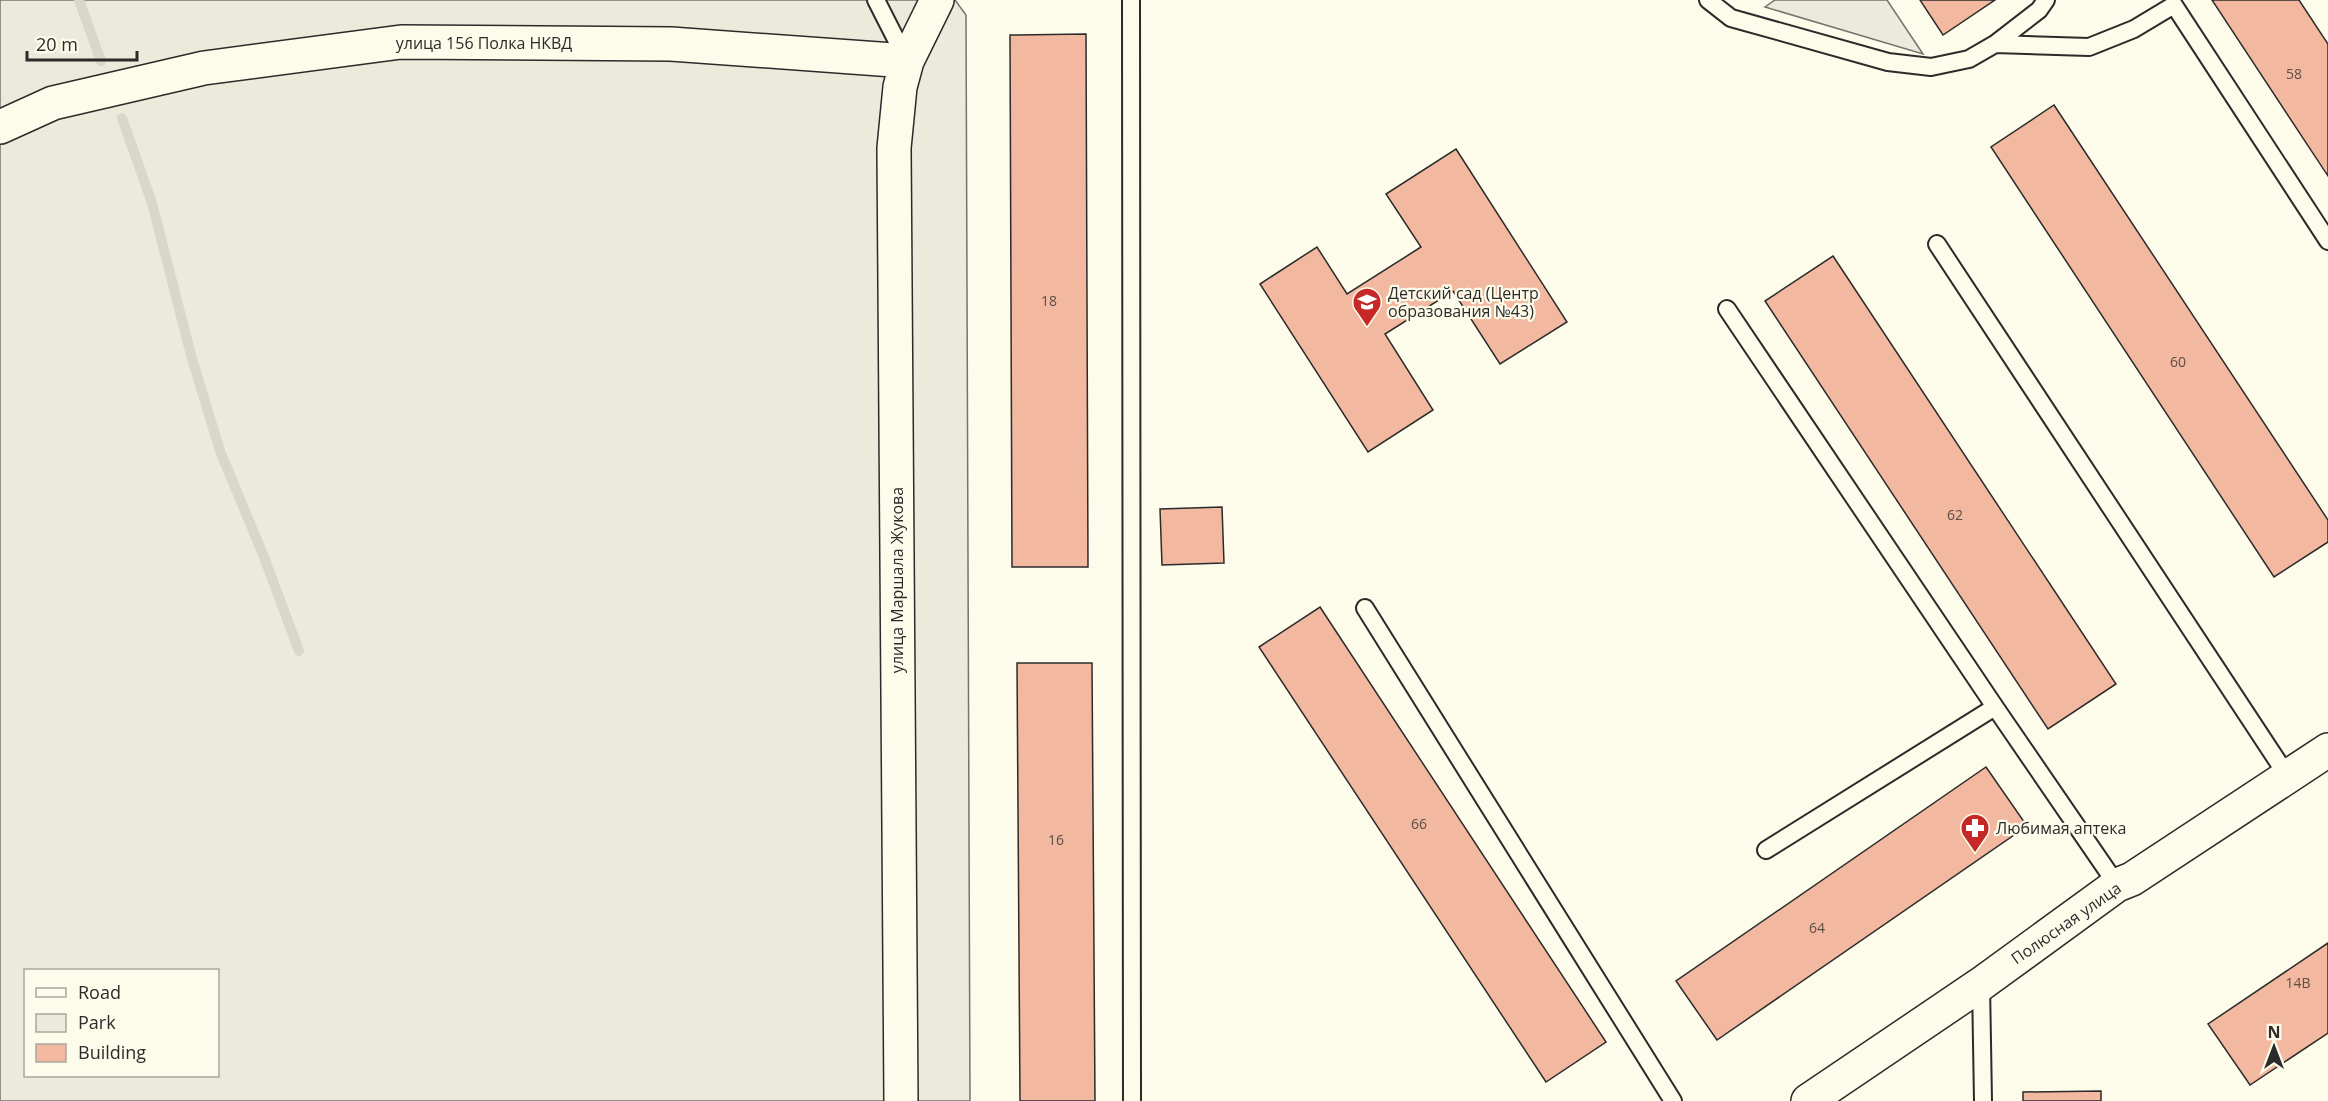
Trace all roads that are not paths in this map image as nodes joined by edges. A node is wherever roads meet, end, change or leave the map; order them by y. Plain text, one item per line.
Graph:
1 (876, 0) edge
2 (937, 0) edge
3 (1131, 0) edge
4 (1708, 0) edge
5 (2046, 0) edge
6 (2160, 5) edge
7 (1995, 44) junction
8 (907, 61) junction
9 (0, 127) edge
10 (2328, 241) edge
11 (1937, 244) dead end
12 (1726, 309) dead end
13 (1365, 608) dead end
14 (1995, 708) junction
15 (2328, 750) edge
16 (2288, 777) junction
17 (1766, 850) dead end
18 (2117, 885) junction
19 (1981, 984) junction
20 (901, 1101) edge
21 (1132, 1101) edge
22 (1673, 1101) edge
23 (1808, 1101) edge
24 (1983, 1101) edge

1 - 8 lane
2 - 8 street, улица Маршала Жукова
3 - 21 lane
4 - 7 lane
5 - 7 lane
6 - 7 lane
6 - 10 lane
8 - 9 street, улица 156 Полка НКВД
8 - 20 street, улица Маршала Жукова
11 - 16 lane
12 - 14 lane
13 - 22 lane
14 - 17 lane
14 - 18 lane
15 - 16 street, Полюсная улица
16 - 18 street, Полюсная улица
18 - 19 street, Полюсная улица
19 - 23 street, Полюсная улица
19 - 24 lane

